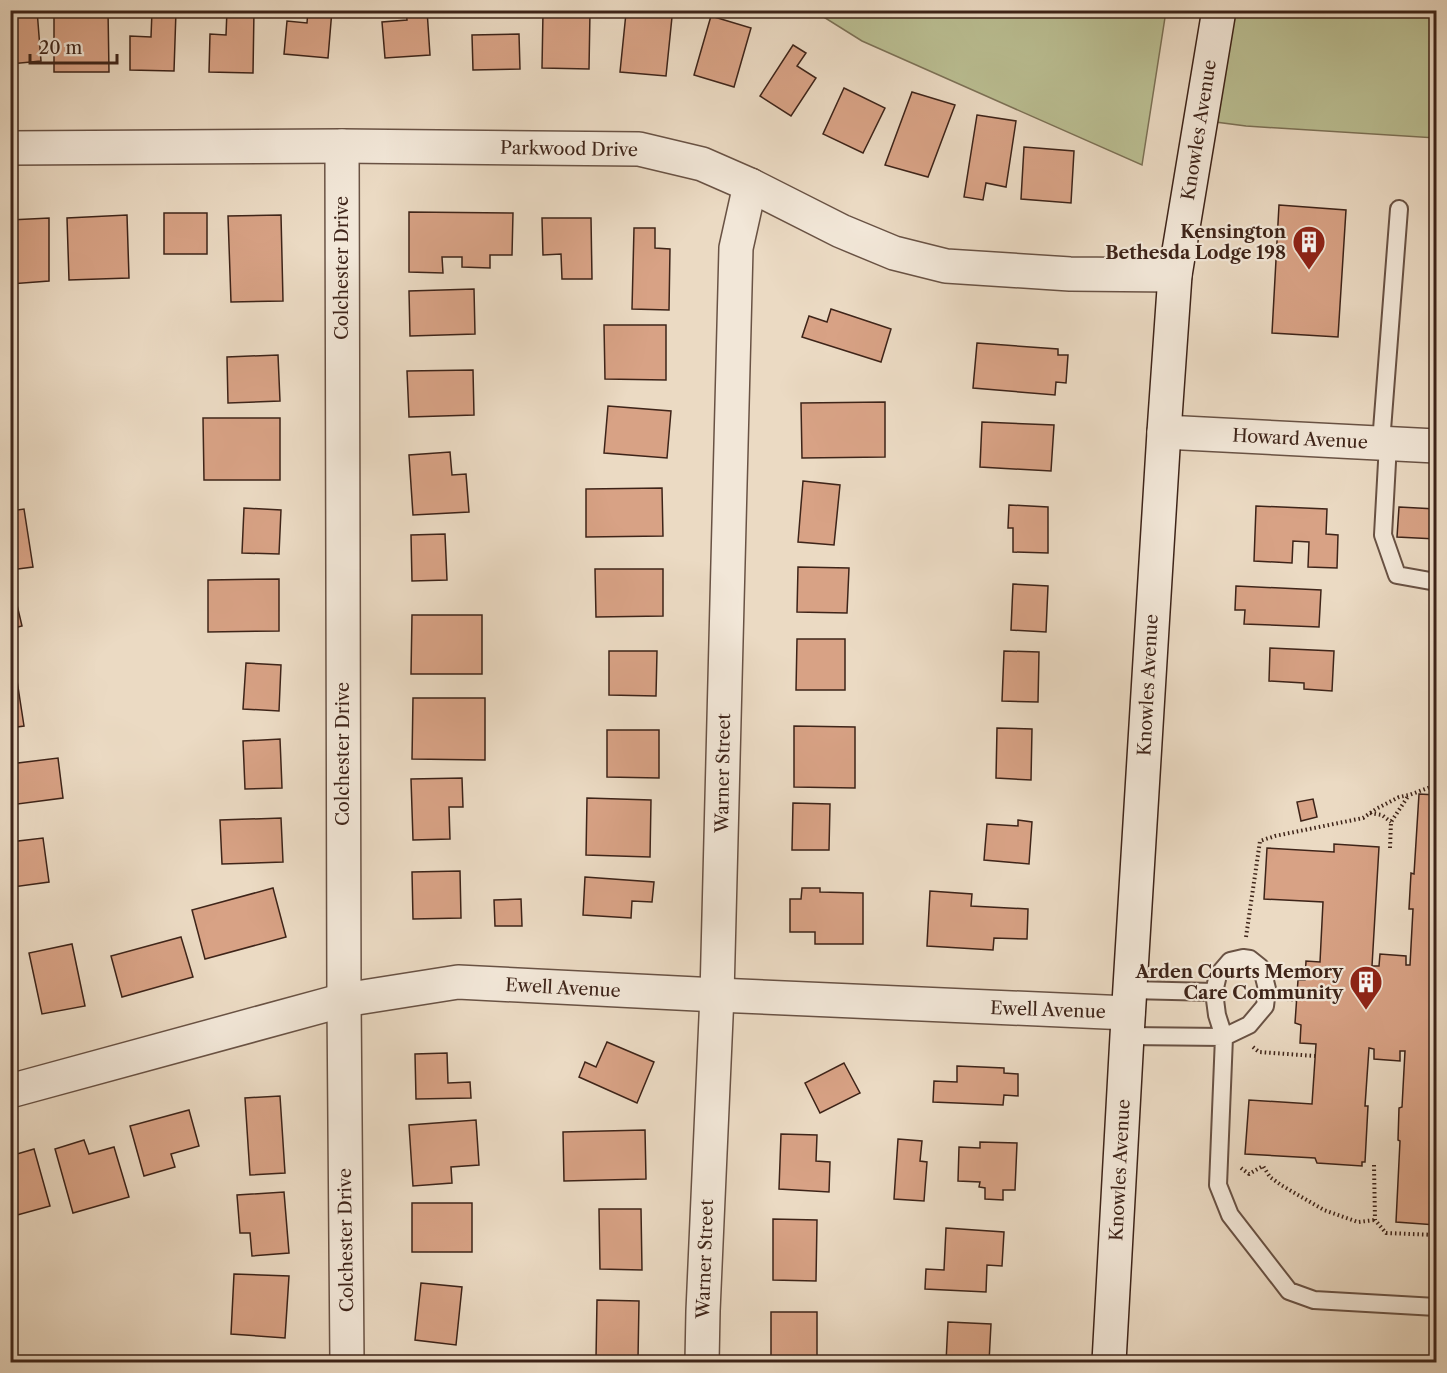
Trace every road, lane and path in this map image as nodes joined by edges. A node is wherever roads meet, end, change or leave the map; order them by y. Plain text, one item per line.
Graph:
1 (1219, 10) edge
2 (342, 146) junction
3 (10, 148) edge
4 (750, 185) junction
5 (1399, 209) dead end
6 (1175, 275) junction
7 (1164, 432) junction
8 (1385, 443) junction
9 (1437, 446) edge
10 (1437, 582) edge
11 (1437, 784) edge
12 (1409, 795) junction
13 (1370, 813) junction
14 (1391, 822) junction
15 (1390, 848) dead end
16 (1246, 940) dead end
17 (1214, 992) junction
18 (717, 995) junction
19 (344, 1000) junction
20 (1128, 1013) junction
21 (1224, 1037) junction
22 (1252, 1047) dead end
23 (1315, 1056) dead end
24 (10, 1091) edge
25 (1237, 1164) dead end
26 (1374, 1166) dead end
27 (1375, 1220) junction
28 (1437, 1235) edge
29 (1437, 1307) edge
30 (347, 1362) edge
31 (702, 1362) edge
32 (1109, 1362) edge

1 - 6 street, Knowles Avenue
2 - 3 street, Parkwood Drive
2 - 4 street, Parkwood Drive
2 - 19 street, Colchester Drive
4 - 6 street, Parkwood Drive
4 - 18 street, Warner Street
5 - 8 lane
6 - 7 street, Knowles Avenue
7 - 8 street, Howard Avenue
7 - 20 street, Knowles Avenue
8 - 9 street, Howard Avenue
8 - 10 lane
11 - 12 path
12 - 13 path
12 - 14 path
13 - 14 path
13 - 16 path
14 - 15 path
17 - 20 lane
17 - 21 lane
17 - 21 lane
18 - 19 street, Ewell Avenue
18 - 20 street, Ewell Avenue
18 - 31 street, Warner Street
19 - 24 street, Ewell Avenue
19 - 30 street, Colchester Drive
20 - 21 lane
20 - 32 street, Knowles Avenue
21 - 29 lane
22 - 23 path
25 - 27 path
26 - 27 path
27 - 28 path

